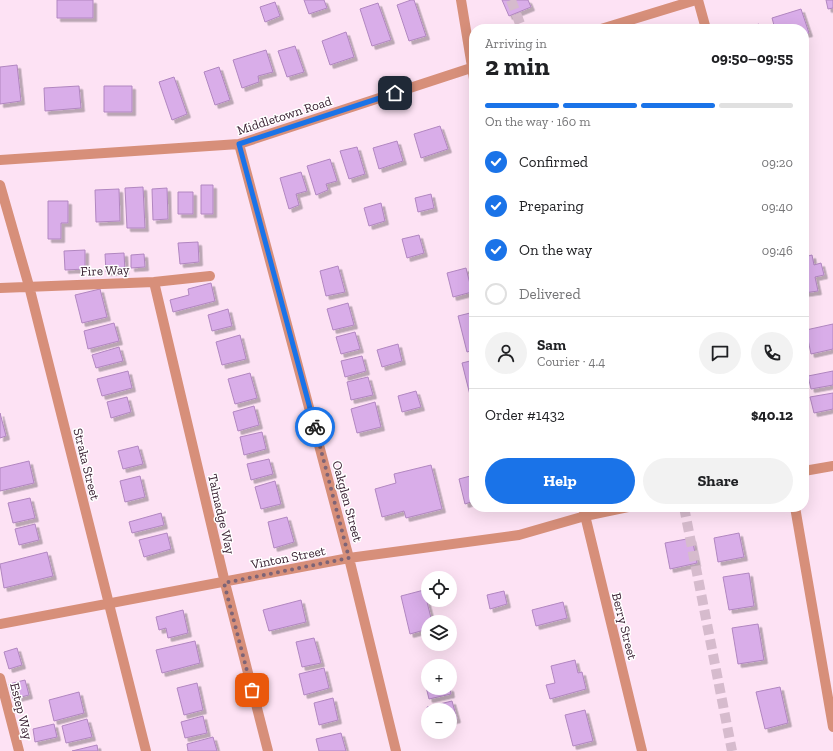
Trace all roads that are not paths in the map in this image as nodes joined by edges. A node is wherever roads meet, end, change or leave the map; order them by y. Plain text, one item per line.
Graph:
1 (461, 0) edge
2 (697, 0) edge
3 (617, 24) edge
4 (704, 24) edge
5 (469, 45) edge
6 (469, 69) edge
7 (239, 144) junction
8 (0, 160) edge
9 (0, 185) edge
10 (210, 276) dead end
11 (154, 282) junction
12 (29, 286) junction
13 (0, 288) edge
14 (833, 466) edge
15 (809, 470) edge
16 (581, 512) edge
17 (584, 512) edge
18 (796, 512) edge
19 (349, 558) junction
20 (224, 583) junction
21 (108, 604) junction
22 (0, 624) edge
23 (0, 678) edge
24 (833, 727) edge
25 (19, 751) edge
26 (146, 751) edge
27 (268, 751) edge
28 (396, 751) edge
29 (642, 751) edge

1 - 5 street
2 - 3 street
2 - 4 street
6 - 7 street, Middletown Road
7 - 8 street, Middletown Road
7 - 19 street, Oakglen Street
9 - 12 street, Straka Street
10 - 11 street, Fire Way
11 - 12 street, Fire Way
11 - 20 street, Talmadge Way
12 - 13 street, Fire Way
12 - 21 street, Straka Street
14 - 15 street
16 - 19 street, Vinton Street
17 - 29 street, Berry Street
18 - 24 street
19 - 20 street, Vinton Street
19 - 28 street, Oakglen Street
20 - 21 street, Vinton Street
20 - 27 street, Talmadge Way
21 - 22 street, Vinton Street
21 - 26 street, Straka Street
23 - 25 street, Estep Way

